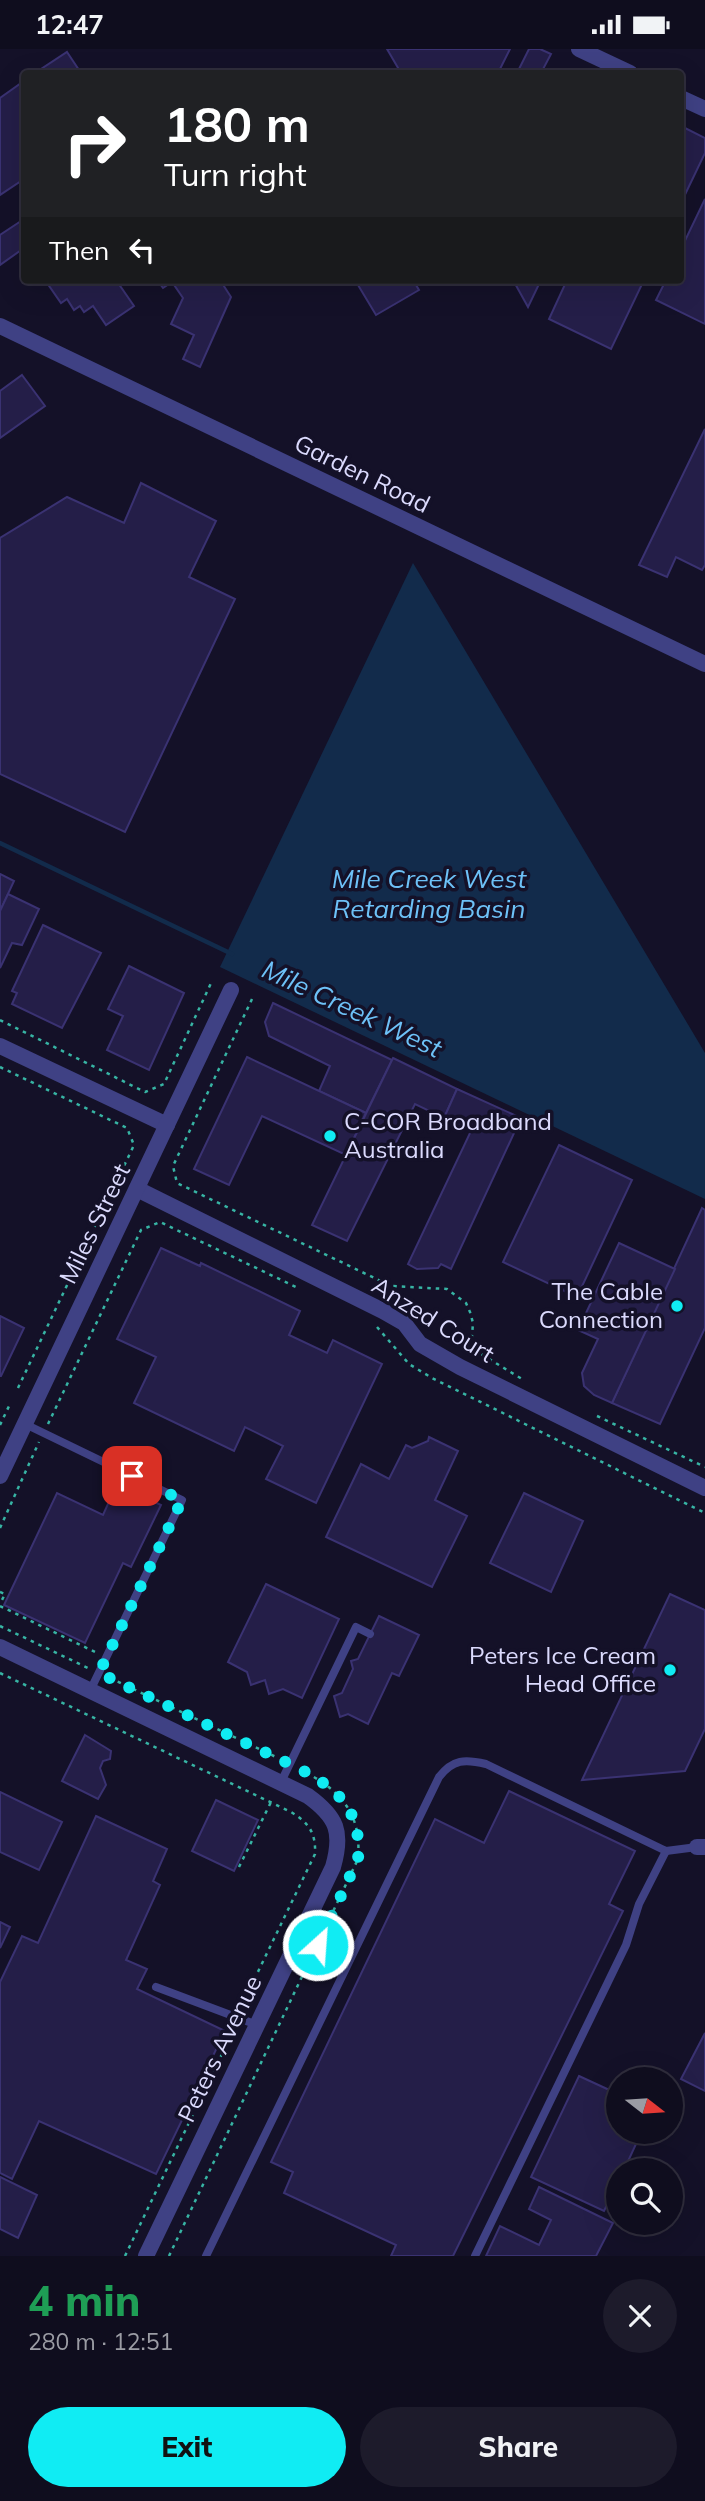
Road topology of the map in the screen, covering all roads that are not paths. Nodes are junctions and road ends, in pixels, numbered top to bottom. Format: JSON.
{"nodes":[{"id":1,"x":579,"y":49,"type":"edge"},
{"id":2,"x":624,"y":70,"type":"edge"},
{"id":3,"x":684,"y":99,"type":"edge"},
{"id":4,"x":705,"y":109,"type":"edge"},
{"id":5,"x":0,"y":325,"type":"edge"},
{"id":6,"x":705,"y":664,"type":"edge"},
{"id":7,"x":231,"y":990,"type":"dead end"},
{"id":8,"x":0,"y":1046,"type":"edge"},
{"id":9,"x":167,"y":1125,"type":"junction"},
{"id":10,"x":137,"y":1189,"type":"junction"},
{"id":11,"x":25,"y":1424,"type":"junction"},
{"id":12,"x":0,"y":1476,"type":"edge"},
{"id":13,"x":705,"y":1488,"type":"edge"},
{"id":14,"x":370,"y":1634,"type":"dead end"},
{"id":15,"x":0,"y":1647,"type":"edge"},
{"id":16,"x":90,"y":1691,"type":"junction"},
{"id":17,"x":281,"y":1782,"type":"junction"},
{"id":18,"x":701,"y":1847,"type":"edge"},
{"id":19,"x":666,"y":1851,"type":"junction"},
{"id":20,"x":156,"y":1987,"type":"dead end"},
{"id":21,"x":257,"y":2025,"type":"junction"},
{"id":22,"x":146,"y":2256,"type":"edge"},
{"id":23,"x":206,"y":2256,"type":"edge"},
{"id":24,"x":475,"y":2256,"type":"edge"}],
"edges":[{"from":1,"to":2,"type":"street"},
{"from":3,"to":4,"type":"street"},
{"from":5,"to":6,"type":"street","name":"Garden Road"},
{"from":7,"to":9,"type":"street","name":"Miles Street"},
{"from":8,"to":9,"type":"street"},
{"from":9,"to":10,"type":"street","name":"Miles Street"},
{"from":10,"to":11,"type":"street","name":"Miles Street"},
{"from":10,"to":13,"type":"street","name":"Anzed Court"},
{"from":11,"to":12,"type":"street","name":"Miles Street"},
{"from":11,"to":16,"type":"lane"},
{"from":14,"to":17,"type":"lane"},
{"from":15,"to":16,"type":"street","name":"Peters Avenue"},
{"from":16,"to":17,"type":"street","name":"Peters Avenue"},
{"from":17,"to":21,"type":"street","name":"Peters Avenue"},
{"from":18,"to":19,"type":"lane"},
{"from":19,"to":23,"type":"lane"},
{"from":19,"to":24,"type":"lane"},
{"from":20,"to":21,"type":"lane"},
{"from":21,"to":22,"type":"street","name":"Peters Avenue"}]}
